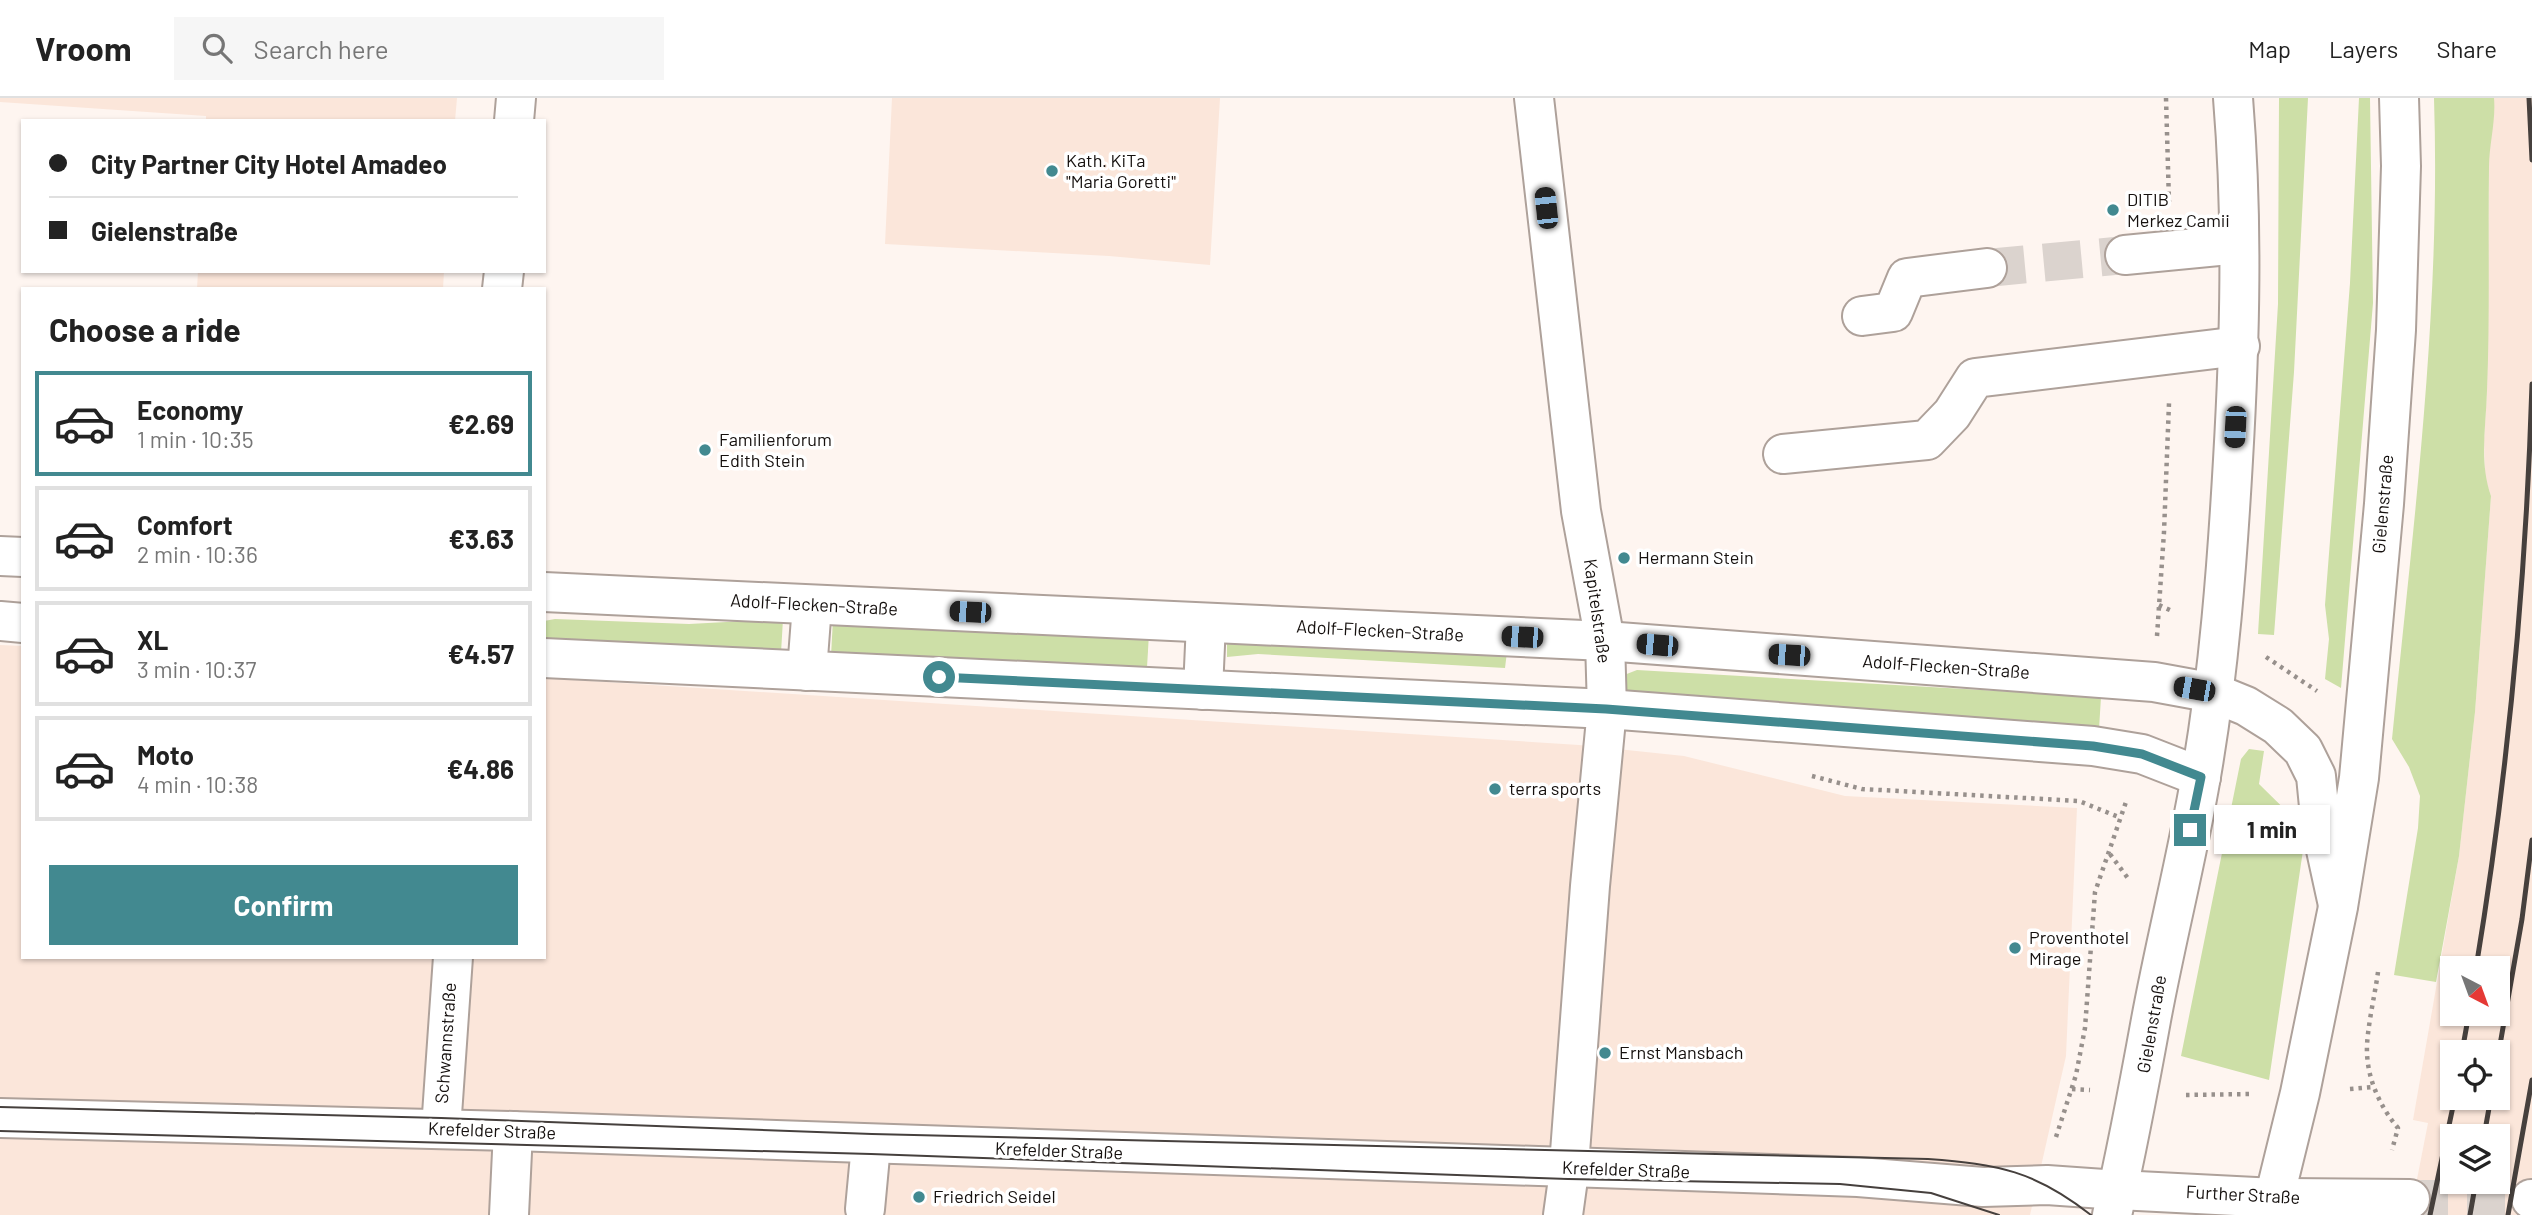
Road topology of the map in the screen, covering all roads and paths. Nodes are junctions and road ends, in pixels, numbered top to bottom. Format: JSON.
{"nodes":[{"id":1,"x":516,"y":98,"type":"edge"},
{"id":2,"x":1534,"y":98,"type":"edge"},
{"id":3,"x":2233,"y":98,"type":"edge"},
{"id":4,"x":2399,"y":98,"type":"edge"},
{"id":5,"x":514,"y":119,"type":"edge"},
{"id":6,"x":2239,"y":244,"type":"junction"},
{"id":7,"x":2124,"y":255,"type":"tunnel mouth"},
{"id":8,"x":1987,"y":268,"type":"tunnel mouth"},
{"id":9,"x":1862,"y":316,"type":"dead end"},
{"id":10,"x":2240,"y":346,"type":"junction"},
{"id":11,"x":1783,"y":454,"type":"dead end"},
{"id":12,"x":0,"y":556,"type":"edge"},
{"id":13,"x":21,"y":557,"type":"edge"},
{"id":14,"x":546,"y":592,"type":"edge"},
{"id":15,"x":812,"y":605,"type":"junction"},
{"id":16,"x":0,"y":621,"type":"edge"},
{"id":17,"x":21,"y":623,"type":"edge"},
{"id":18,"x":1206,"y":623,"type":"junction"},
{"id":19,"x":1605,"y":641,"type":"junction"},
{"id":20,"x":546,"y":658,"type":"edge"},
{"id":21,"x":807,"y":671,"type":"junction"},
{"id":22,"x":1203,"y":690,"type":"junction"},
{"id":23,"x":2214,"y":693,"type":"junction"},
{"id":24,"x":1606,"y":709,"type":"junction"},
{"id":25,"x":2201,"y":777,"type":"junction"},
{"id":26,"x":2121,"y":818,"type":"dead end"},
{"id":27,"x":2338,"y":907,"type":"junction"},
{"id":28,"x":453,"y":959,"type":"edge"},
{"id":29,"x":2139,"y":1092,"type":"junction"},
{"id":30,"x":2300,"y":1093,"type":"junction"},
{"id":31,"x":0,"y":1118,"type":"edge"},
{"id":32,"x":440,"y":1129,"type":"junction"},
{"id":33,"x":513,"y":1131,"type":"junction"},
{"id":34,"x":871,"y":1145,"type":"junction"},
{"id":35,"x":1569,"y":1168,"type":"junction"},
{"id":36,"x":2395,"y":1200,"type":"joint"},
{"id":37,"x":2115,"y":1203,"type":"edge"},
{"id":38,"x":2272,"y":1206,"type":"edge"},
{"id":39,"x":865,"y":1209,"type":"dead end"},
{"id":40,"x":509,"y":1215,"type":"edge"},
{"id":41,"x":1563,"y":1215,"type":"edge"}],
"edges":[{"from":1,"to":5,"type":"street"},
{"from":2,"to":19,"type":"street","name":"Kapitelstraße"},
{"from":3,"to":6,"type":"street","name":"Gielenstraße"},
{"from":4,"to":27,"type":"street","name":"Gielenstraße"},
{"from":6,"to":7,"type":"street"},
{"from":6,"to":10,"type":"street","name":"Gielenstraße"},
{"from":8,"to":9,"type":"street"},
{"from":10,"to":11,"type":"street"},
{"from":10,"to":23,"type":"street","name":"Gielenstraße"},
{"from":12,"to":13,"type":"street"},
{"from":14,"to":15,"type":"street","name":"Adolf-Flecken-Straße"},
{"from":15,"to":18,"type":"street","name":"Adolf-Flecken-Straße"},
{"from":15,"to":21,"type":"street"},
{"from":16,"to":17,"type":"street"},
{"from":18,"to":19,"type":"street","name":"Adolf-Flecken-Straße"},
{"from":18,"to":22,"type":"street"},
{"from":19,"to":23,"type":"street","name":"Adolf-Flecken-Straße"},
{"from":19,"to":24,"type":"street","name":"Kapitelstraße"},
{"from":20,"to":21,"type":"street"},
{"from":21,"to":22,"type":"street"},
{"from":22,"to":24,"type":"street"},
{"from":23,"to":25,"type":"street","name":"Gielenstraße"},
{"from":23,"to":27,"type":"street","name":"Gielenstraße"},
{"from":24,"to":25,"type":"street"},
{"from":24,"to":35,"type":"street","name":"Kapitelstraße"},
{"from":25,"to":29,"type":"street","name":"Gielenstraße"},
{"from":26,"to":29,"type":"path"},
{"from":27,"to":30,"type":"street","name":"Gielenstraße"},
{"from":28,"to":32,"type":"street","name":"Schwannstraße"},
{"from":29,"to":30,"type":"path"},
{"from":29,"to":37,"type":"street","name":"Gielenstraße"},
{"from":30,"to":36,"type":"path"},
{"from":30,"to":38,"type":"street","name":"Gielenstraße"},
{"from":31,"to":32,"type":"street","name":"Krefelder Straße"},
{"from":32,"to":33,"type":"street","name":"Krefelder Straße"},
{"from":33,"to":34,"type":"street","name":"Krefelder Straße"},
{"from":33,"to":40,"type":"street"},
{"from":34,"to":35,"type":"street","name":"Krefelder Straße"},
{"from":34,"to":39,"type":"street"},
{"from":35,"to":37,"type":"street","name":"Krefelder Straße"},
{"from":35,"to":41,"type":"street","name":"Kapitelstraße"},
{"from":36,"to":38,"type":"street","name":"Further Straße"},
{"from":37,"to":38,"type":"street","name":"Further Straße"}]}
